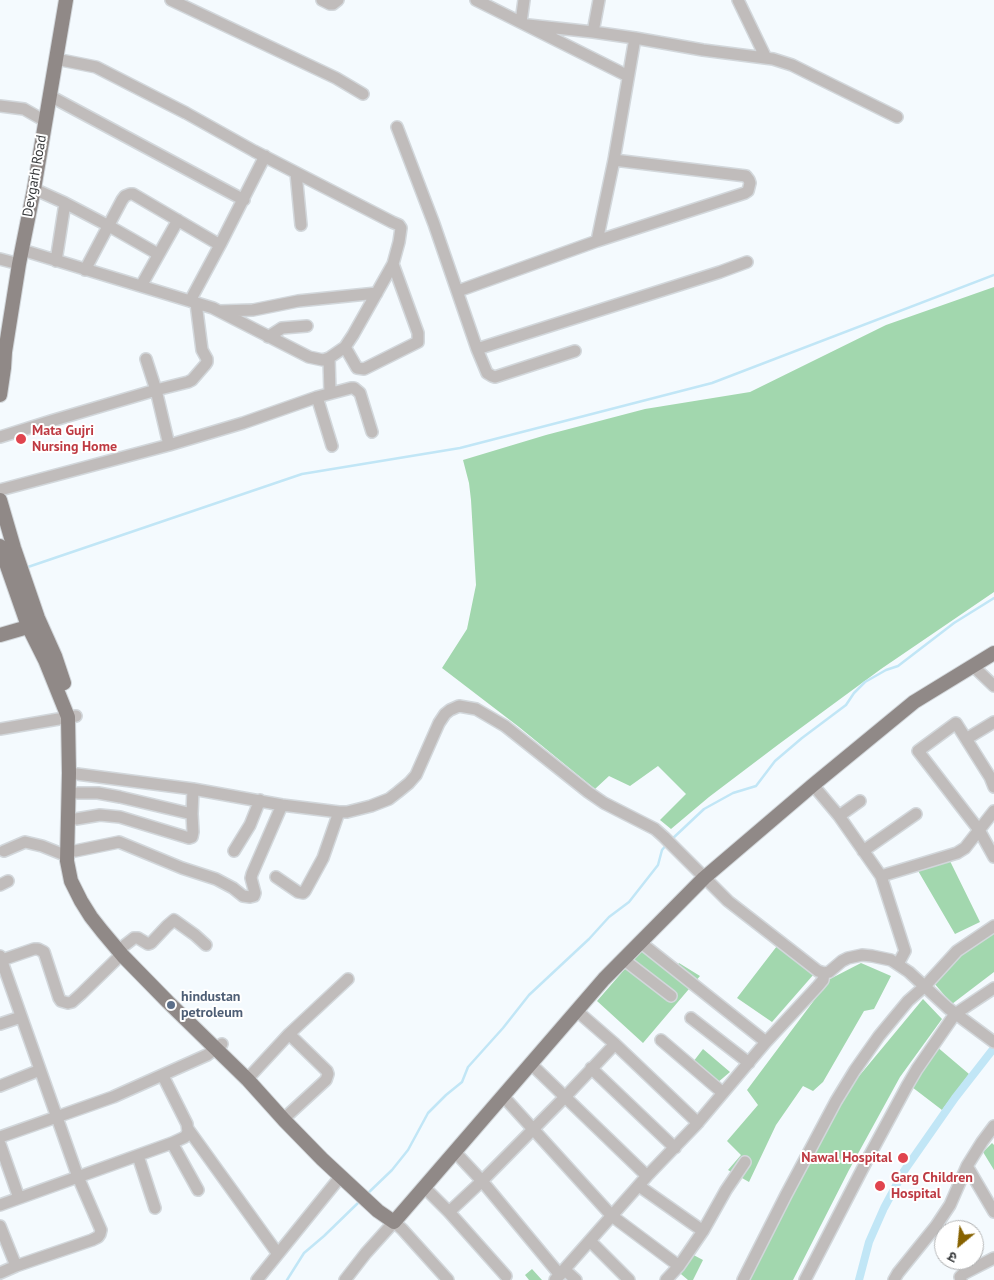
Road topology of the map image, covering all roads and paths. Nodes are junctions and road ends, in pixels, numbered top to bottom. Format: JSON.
{"nodes":[{"id":1,"x":66,"y":0,"type":"edge"},
{"id":2,"x":171,"y":0,"type":"edge"},
{"id":3,"x":322,"y":0,"type":"edge"},
{"id":4,"x":338,"y":0,"type":"edge"},
{"id":5,"x":476,"y":0,"type":"edge"},
{"id":6,"x":524,"y":0,"type":"edge"},
{"id":7,"x":599,"y":0,"type":"edge"},
{"id":8,"x":738,"y":0,"type":"edge"},
{"id":9,"x":524,"y":24,"type":"junction"},
{"id":10,"x":593,"y":32,"type":"junction"},
{"id":11,"x":635,"y":38,"type":"junction"},
{"id":12,"x":766,"y":58,"type":"junction"},
{"id":13,"x":56,"y":59,"type":"junction"},
{"id":14,"x":628,"y":76,"type":"junction"},
{"id":15,"x":362,"y":94,"type":"dead end"},
{"id":16,"x":50,"y":96,"type":"junction"},
{"id":17,"x":0,"y":106,"type":"edge"},
{"id":18,"x":897,"y":117,"type":"dead end"},
{"id":19,"x":45,"y":120,"type":"junction"},
{"id":20,"x":397,"y":127,"type":"dead end"},
{"id":21,"x":265,"y":156,"type":"junction"},
{"id":22,"x":614,"y":160,"type":"junction"},
{"id":23,"x":296,"y":173,"type":"junction"},
{"id":24,"x":34,"y":189,"type":"junction"},
{"id":25,"x":244,"y":200,"type":"junction"},
{"id":26,"x":65,"y":203,"type":"junction"},
{"id":27,"x":178,"y":220,"type":"junction"},
{"id":28,"x":301,"y":225,"type":"dead end"},
{"id":29,"x":108,"y":226,"type":"junction"},
{"id":30,"x":597,"y":241,"type":"junction"},
{"id":31,"x":220,"y":245,"type":"junction"},
{"id":32,"x":158,"y":254,"type":"junction"},
{"id":33,"x":20,"y":257,"type":"junction"},
{"id":34,"x":0,"y":259,"type":"edge"},
{"id":35,"x":56,"y":261,"type":"junction"},
{"id":36,"x":748,"y":262,"type":"dead end"},
{"id":37,"x":393,"y":264,"type":"junction"},
{"id":38,"x":86,"y":270,"type":"junction"},
{"id":39,"x":141,"y":286,"type":"junction"},
{"id":40,"x":458,"y":292,"type":"junction"},
{"id":41,"x":377,"y":293,"type":"junction"},
{"id":42,"x":193,"y":302,"type":"junction"},
{"id":43,"x":219,"y":311,"type":"junction"},
{"id":44,"x":307,"y":326,"type":"dead end"},
{"id":45,"x":4,"y":330,"type":"edge"},
{"id":46,"x":268,"y":337,"type":"junction"},
{"id":47,"x":345,"y":347,"type":"junction"},
{"id":48,"x":477,"y":349,"type":"junction"},
{"id":49,"x":575,"y":351,"type":"dead end"},
{"id":50,"x":3,"y":356,"type":"edge"},
{"id":51,"x":329,"y":358,"type":"junction"},
{"id":52,"x":146,"y":359,"type":"dead end"},
{"id":53,"x":156,"y":390,"type":"junction"},
{"id":54,"x":330,"y":394,"type":"junction"},
{"id":55,"x":0,"y":395,"type":"edge"},
{"id":56,"x":317,"y":397,"type":"junction"},
{"id":57,"x":372,"y":432,"type":"dead end"},
{"id":58,"x":0,"y":437,"type":"edge"},
{"id":59,"x":169,"y":445,"type":"junction"},
{"id":60,"x":332,"y":446,"type":"dead end"},
{"id":61,"x":0,"y":490,"type":"edge"},
{"id":62,"x":0,"y":500,"type":"edge"},
{"id":63,"x":5,"y":549,"type":"edge"},
{"id":64,"x":34,"y":625,"type":"junction"},
{"id":65,"x":0,"y":635,"type":"edge"},
{"id":66,"x":994,"y":653,"type":"edge"},
{"id":67,"x":973,"y":666,"type":"junction"},
{"id":68,"x":994,"y":686,"type":"edge"},
{"id":69,"x":72,"y":717,"type":"junction"},
{"id":70,"x":994,"y":722,"type":"edge"},
{"id":71,"x":0,"y":729,"type":"edge"},
{"id":72,"x":966,"y":740,"type":"junction"},
{"id":73,"x":73,"y":774,"type":"junction"},
{"id":74,"x":993,"y":777,"type":"edge"},
{"id":75,"x":812,"y":785,"type":"junction"},
{"id":76,"x":194,"y":789,"type":"junction"},
{"id":77,"x":77,"y":793,"type":"junction"},
{"id":78,"x":260,"y":800,"type":"junction"},
{"id":79,"x":860,"y":801,"type":"dead end"},
{"id":80,"x":282,"y":805,"type":"junction"},
{"id":81,"x":994,"y":811,"type":"edge"},
{"id":82,"x":339,"y":812,"type":"junction"},
{"id":83,"x":192,"y":814,"type":"junction"},
{"id":84,"x":916,"y":814,"type":"dead end"},
{"id":85,"x":839,"y":816,"type":"junction"},
{"id":86,"x":76,"y":820,"type":"junction"},
{"id":87,"x":979,"y":830,"type":"junction"},
{"id":88,"x":4,"y":851,"type":"dead end"},
{"id":89,"x":234,"y":851,"type":"dead end"},
{"id":90,"x":864,"y":851,"type":"junction"},
{"id":91,"x":71,"y":853,"type":"junction"},
{"id":92,"x":994,"y":857,"type":"edge"},
{"id":93,"x":700,"y":873,"type":"junction"},
{"id":94,"x":881,"y":876,"type":"junction"},
{"id":95,"x":276,"y":877,"type":"dead end"},
{"id":96,"x":994,"y":926,"type":"edge"},
{"id":97,"x":640,"y":942,"type":"junction"},
{"id":98,"x":206,"y":944,"type":"dead end"},
{"id":99,"x":123,"y":950,"type":"junction"},
{"id":100,"x":1,"y":958,"type":"edge"},
{"id":101,"x":623,"y":959,"type":"junction"},
{"id":102,"x":898,"y":964,"type":"junction"},
{"id":103,"x":824,"y":973,"type":"junction"},
{"id":104,"x":348,"y":979,"type":"dead end"},
{"id":105,"x":925,"y":986,"type":"junction"},
{"id":106,"x":994,"y":988,"type":"edge"},
{"id":107,"x":672,"y":996,"type":"dead end"},
{"id":108,"x":577,"y":1010,"type":"junction"},
{"id":109,"x":955,"y":1014,"type":"junction"},
{"id":110,"x":21,"y":1017,"type":"junction"},
{"id":111,"x":691,"y":1018,"type":"dead end"},
{"id":112,"x":0,"y":1024,"type":"edge"},
{"id":113,"x":289,"y":1034,"type":"junction"},
{"id":114,"x":661,"y":1040,"type":"dead end"},
{"id":115,"x":992,"y":1040,"type":"edge"},
{"id":116,"x":766,"y":1042,"type":"junction"},
{"id":117,"x":614,"y":1044,"type":"junction"},
{"id":118,"x":219,"y":1047,"type":"junction"},
{"id":119,"x":748,"y":1063,"type":"junction"},
{"id":120,"x":531,"y":1064,"type":"junction"},
{"id":121,"x":591,"y":1068,"type":"junction"},
{"id":122,"x":40,"y":1070,"type":"junction"},
{"id":123,"x":252,"y":1074,"type":"junction"},
{"id":124,"x":163,"y":1076,"type":"junction"},
{"id":125,"x":0,"y":1086,"type":"edge"},
{"id":126,"x":723,"y":1093,"type":"junction"},
{"id":127,"x":503,"y":1096,"type":"junction"},
{"id":128,"x":565,"y":1097,"type":"junction"},
{"id":129,"x":289,"y":1114,"type":"junction"},
{"id":130,"x":58,"y":1118,"type":"junction"},
{"id":131,"x":698,"y":1123,"type":"junction"},
{"id":132,"x":994,"y":1126,"type":"edge"},
{"id":133,"x":532,"y":1128,"type":"junction"},
{"id":134,"x":188,"y":1129,"type":"junction"},
{"id":135,"x":0,"y":1137,"type":"edge"},
{"id":136,"x":172,"y":1143,"type":"junction"},
{"id":137,"x":0,"y":1144,"type":"edge"},
{"id":138,"x":675,"y":1148,"type":"junction"},
{"id":139,"x":454,"y":1152,"type":"junction"},
{"id":140,"x":138,"y":1156,"type":"junction"},
{"id":141,"x":745,"y":1162,"type":"dead end"},
{"id":142,"x":967,"y":1166,"type":"junction"},
{"id":143,"x":78,"y":1176,"type":"junction"},
{"id":144,"x":341,"y":1176,"type":"junction"},
{"id":145,"x":647,"y":1176,"type":"junction"},
{"id":146,"x":482,"y":1181,"type":"junction"},
{"id":147,"x":639,"y":1186,"type":"junction"},
{"id":148,"x":358,"y":1187,"type":"junction"},
{"id":149,"x":424,"y":1187,"type":"junction"},
{"id":150,"x":198,"y":1190,"type":"dead end"},
{"id":151,"x":19,"y":1198,"type":"junction"},
{"id":152,"x":0,"y":1206,"type":"edge"},
{"id":153,"x":155,"y":1208,"type":"dead end"},
{"id":154,"x":449,"y":1212,"type":"junction"},
{"id":155,"x":994,"y":1212,"type":"edge"},
{"id":156,"x":612,"y":1216,"type":"junction"},
{"id":157,"x":396,"y":1220,"type":"junction"},
{"id":158,"x":0,"y":1226,"type":"edge"},
{"id":159,"x":703,"y":1231,"type":"junction"},
{"id":160,"x":590,"y":1242,"type":"junction"},
{"id":161,"x":278,"y":1254,"type":"junction"},
{"id":162,"x":993,"y":1260,"type":"edge"},
{"id":163,"x":16,"y":1266,"type":"junction"},
{"id":164,"x":679,"y":1266,"type":"junction"},
{"id":165,"x":0,"y":1273,"type":"edge"},
{"id":166,"x":560,"y":1275,"type":"edge"},
{"id":167,"x":506,"y":1276,"type":"dead end"},
{"id":168,"x":257,"y":1280,"type":"edge"},
{"id":169,"x":345,"y":1280,"type":"edge"},
{"id":170,"x":448,"y":1280,"type":"edge"},
{"id":171,"x":457,"y":1280,"type":"edge"},
{"id":172,"x":576,"y":1280,"type":"edge"},
{"id":173,"x":629,"y":1280,"type":"edge"},
{"id":174,"x":666,"y":1280,"type":"edge"},
{"id":175,"x":743,"y":1280,"type":"edge"},
{"id":176,"x":805,"y":1280,"type":"edge"},
{"id":177,"x":894,"y":1280,"type":"edge"},
{"id":178,"x":961,"y":1280,"type":"edge"}],
"edges":[{"from":1,"to":13,"type":"main road","name":"Devgarh Road"},
{"from":2,"to":15,"type":"street"},
{"from":3,"to":4,"type":"street"},
{"from":5,"to":9,"type":"street"},
{"from":6,"to":9,"type":"street"},
{"from":7,"to":10,"type":"street"},
{"from":8,"to":12,"type":"street"},
{"from":9,"to":10,"type":"street"},
{"from":9,"to":14,"type":"street"},
{"from":10,"to":11,"type":"street"},
{"from":11,"to":12,"type":"street"},
{"from":11,"to":14,"type":"street"},
{"from":12,"to":18,"type":"street"},
{"from":13,"to":16,"type":"main road","name":"Devgarh Road"},
{"from":13,"to":21,"type":"street"},
{"from":14,"to":22,"type":"street"},
{"from":16,"to":19,"type":"main road","name":"Devgarh Road"},
{"from":16,"to":25,"type":"street"},
{"from":17,"to":19,"type":"street"},
{"from":19,"to":24,"type":"main road","name":"Devgarh Road"},
{"from":20,"to":40,"type":"street"},
{"from":21,"to":23,"type":"street"},
{"from":21,"to":25,"type":"street"},
{"from":22,"to":30,"type":"street"},
{"from":22,"to":30,"type":"street"},
{"from":23,"to":28,"type":"street"},
{"from":23,"to":37,"type":"street"},
{"from":24,"to":26,"type":"street"},
{"from":24,"to":33,"type":"main road","name":"Devgarh Road"},
{"from":25,"to":31,"type":"street"},
{"from":26,"to":29,"type":"street"},
{"from":26,"to":35,"type":"street"},
{"from":27,"to":29,"type":"street"},
{"from":27,"to":31,"type":"street"},
{"from":27,"to":32,"type":"street"},
{"from":29,"to":32,"type":"street"},
{"from":29,"to":38,"type":"street"},
{"from":30,"to":40,"type":"street"},
{"from":31,"to":42,"type":"street"},
{"from":32,"to":39,"type":"street"},
{"from":33,"to":34,"type":"street"},
{"from":33,"to":35,"type":"street"},
{"from":33,"to":45,"type":"main road","name":"Devgarh Road"},
{"from":35,"to":38,"type":"street"},
{"from":36,"to":48,"type":"street"},
{"from":37,"to":41,"type":"street"},
{"from":37,"to":47,"type":"street"},
{"from":38,"to":39,"type":"street"},
{"from":39,"to":42,"type":"street"},
{"from":40,"to":48,"type":"street"},
{"from":41,"to":43,"type":"street"},
{"from":41,"to":47,"type":"street"},
{"from":42,"to":43,"type":"street"},
{"from":42,"to":53,"type":"street"},
{"from":43,"to":46,"type":"street"},
{"from":44,"to":46,"type":"street"},
{"from":45,"to":50,"type":"main road","name":"Devgarh Road"},
{"from":46,"to":51,"type":"street"},
{"from":47,"to":51,"type":"street"},
{"from":48,"to":49,"type":"street"},
{"from":50,"to":55,"type":"main road","name":"Devgarh Road"},
{"from":51,"to":54,"type":"street"},
{"from":52,"to":53,"type":"street"},
{"from":53,"to":58,"type":"street"},
{"from":53,"to":59,"type":"street"},
{"from":54,"to":56,"type":"street"},
{"from":54,"to":57,"type":"street"},
{"from":56,"to":59,"type":"street"},
{"from":56,"to":60,"type":"street"},
{"from":59,"to":61,"type":"street"},
{"from":62,"to":63,"type":"main road"},
{"from":63,"to":64,"type":"main road"},
{"from":64,"to":65,"type":"main road"},
{"from":64,"to":69,"type":"main road"},
{"from":66,"to":67,"type":"main road"},
{"from":67,"to":68,"type":"street"},
{"from":67,"to":75,"type":"main road"},
{"from":69,"to":71,"type":"street"},
{"from":69,"to":73,"type":"main road"},
{"from":70,"to":72,"type":"street"},
{"from":72,"to":74,"type":"street"},
{"from":72,"to":87,"type":"street"},
{"from":73,"to":76,"type":"street"},
{"from":73,"to":77,"type":"main road"},
{"from":73,"to":91,"type":"main road"},
{"from":75,"to":85,"type":"street"},
{"from":75,"to":93,"type":"main road"},
{"from":76,"to":78,"type":"street"},
{"from":76,"to":83,"type":"street"},
{"from":77,"to":83,"type":"street"},
{"from":77,"to":86,"type":"main road"},
{"from":78,"to":80,"type":"street"},
{"from":78,"to":89,"type":"street"},
{"from":79,"to":85,"type":"street"},
{"from":80,"to":82,"type":"street"},
{"from":80,"to":91,"type":"street"},
{"from":81,"to":87,"type":"street"},
{"from":82,"to":93,"type":"street"},
{"from":82,"to":95,"type":"street"},
{"from":83,"to":86,"type":"street"},
{"from":84,"to":90,"type":"street"},
{"from":85,"to":90,"type":"street"},
{"from":86,"to":91,"type":"main road"},
{"from":87,"to":92,"type":"street"},
{"from":87,"to":94,"type":"street"},
{"from":88,"to":91,"type":"street"},
{"from":90,"to":94,"type":"street"},
{"from":91,"to":99,"type":"main road"},
{"from":93,"to":97,"type":"main road"},
{"from":93,"to":103,"type":"street"},
{"from":94,"to":102,"type":"street"},
{"from":96,"to":105,"type":"street"},
{"from":97,"to":101,"type":"main road"},
{"from":97,"to":116,"type":"street"},
{"from":98,"to":99,"type":"street"},
{"from":99,"to":100,"type":"street"},
{"from":99,"to":118,"type":"main road"},
{"from":100,"to":110,"type":"street"},
{"from":101,"to":107,"type":"street"},
{"from":101,"to":108,"type":"main road"},
{"from":102,"to":103,"type":"street"},
{"from":102,"to":105,"type":"street"},
{"from":103,"to":116,"type":"street"},
{"from":104,"to":113,"type":"street"},
{"from":105,"to":109,"type":"street"},
{"from":105,"to":175,"type":"street"},
{"from":106,"to":109,"type":"street"},
{"from":108,"to":117,"type":"street"},
{"from":108,"to":120,"type":"main road"},
{"from":109,"to":115,"type":"street"},
{"from":109,"to":176,"type":"street"},
{"from":110,"to":112,"type":"street"},
{"from":110,"to":122,"type":"street"},
{"from":111,"to":119,"type":"street"},
{"from":113,"to":123,"type":"street"},
{"from":113,"to":129,"type":"street"},
{"from":114,"to":126,"type":"street"},
{"from":116,"to":119,"type":"street"},
{"from":117,"to":121,"type":"street"},
{"from":117,"to":131,"type":"street"},
{"from":118,"to":123,"type":"main road"},
{"from":118,"to":124,"type":"street"},
{"from":118,"to":144,"type":"main road"},
{"from":119,"to":126,"type":"street"},
{"from":120,"to":127,"type":"main road"},
{"from":120,"to":128,"type":"street"},
{"from":121,"to":128,"type":"street"},
{"from":121,"to":138,"type":"street"},
{"from":122,"to":125,"type":"street"},
{"from":122,"to":130,"type":"street"},
{"from":123,"to":129,"type":"main road"},
{"from":124,"to":130,"type":"street"},
{"from":124,"to":134,"type":"street"},
{"from":126,"to":131,"type":"street"},
{"from":127,"to":133,"type":"street"},
{"from":127,"to":139,"type":"main road"},
{"from":128,"to":133,"type":"street"},
{"from":128,"to":145,"type":"street"},
{"from":129,"to":148,"type":"main road"},
{"from":130,"to":135,"type":"street"},
{"from":130,"to":143,"type":"street"},
{"from":131,"to":138,"type":"street"},
{"from":132,"to":142,"type":"street"},
{"from":133,"to":146,"type":"street"},
{"from":133,"to":156,"type":"street"},
{"from":134,"to":136,"type":"street"},
{"from":134,"to":161,"type":"street"},
{"from":136,"to":140,"type":"street"},
{"from":136,"to":150,"type":"street"},
{"from":137,"to":151,"type":"street"},
{"from":138,"to":145,"type":"street"},
{"from":139,"to":146,"type":"street"},
{"from":139,"to":149,"type":"main road"},
{"from":140,"to":143,"type":"street"},
{"from":140,"to":153,"type":"street"},
{"from":141,"to":159,"type":"street"},
{"from":142,"to":155,"type":"street"},
{"from":142,"to":177,"type":"street"},
{"from":143,"to":151,"type":"street"},
{"from":143,"to":163,"type":"street"},
{"from":144,"to":148,"type":"main road"},
{"from":144,"to":161,"type":"street"},
{"from":145,"to":147,"type":"street"},
{"from":146,"to":154,"type":"street"},
{"from":146,"to":166,"type":"street"},
{"from":147,"to":156,"type":"street"},
{"from":147,"to":159,"type":"street"},
{"from":148,"to":157,"type":"main road"},
{"from":149,"to":154,"type":"street"},
{"from":149,"to":157,"type":"main road"},
{"from":151,"to":152,"type":"street"},
{"from":154,"to":167,"type":"street"},
{"from":156,"to":160,"type":"street"},
{"from":156,"to":164,"type":"street"},
{"from":157,"to":169,"type":"street"},
{"from":157,"to":170,"type":"street"},
{"from":157,"to":171,"type":"street"},
{"from":158,"to":163,"type":"street"},
{"from":159,"to":164,"type":"street"},
{"from":160,"to":166,"type":"street"},
{"from":160,"to":173,"type":"street"},
{"from":161,"to":168,"type":"street"},
{"from":162,"to":178,"type":"street"},
{"from":163,"to":165,"type":"street"},
{"from":164,"to":174,"type":"street"},
{"from":166,"to":172,"type":"street"}]}
